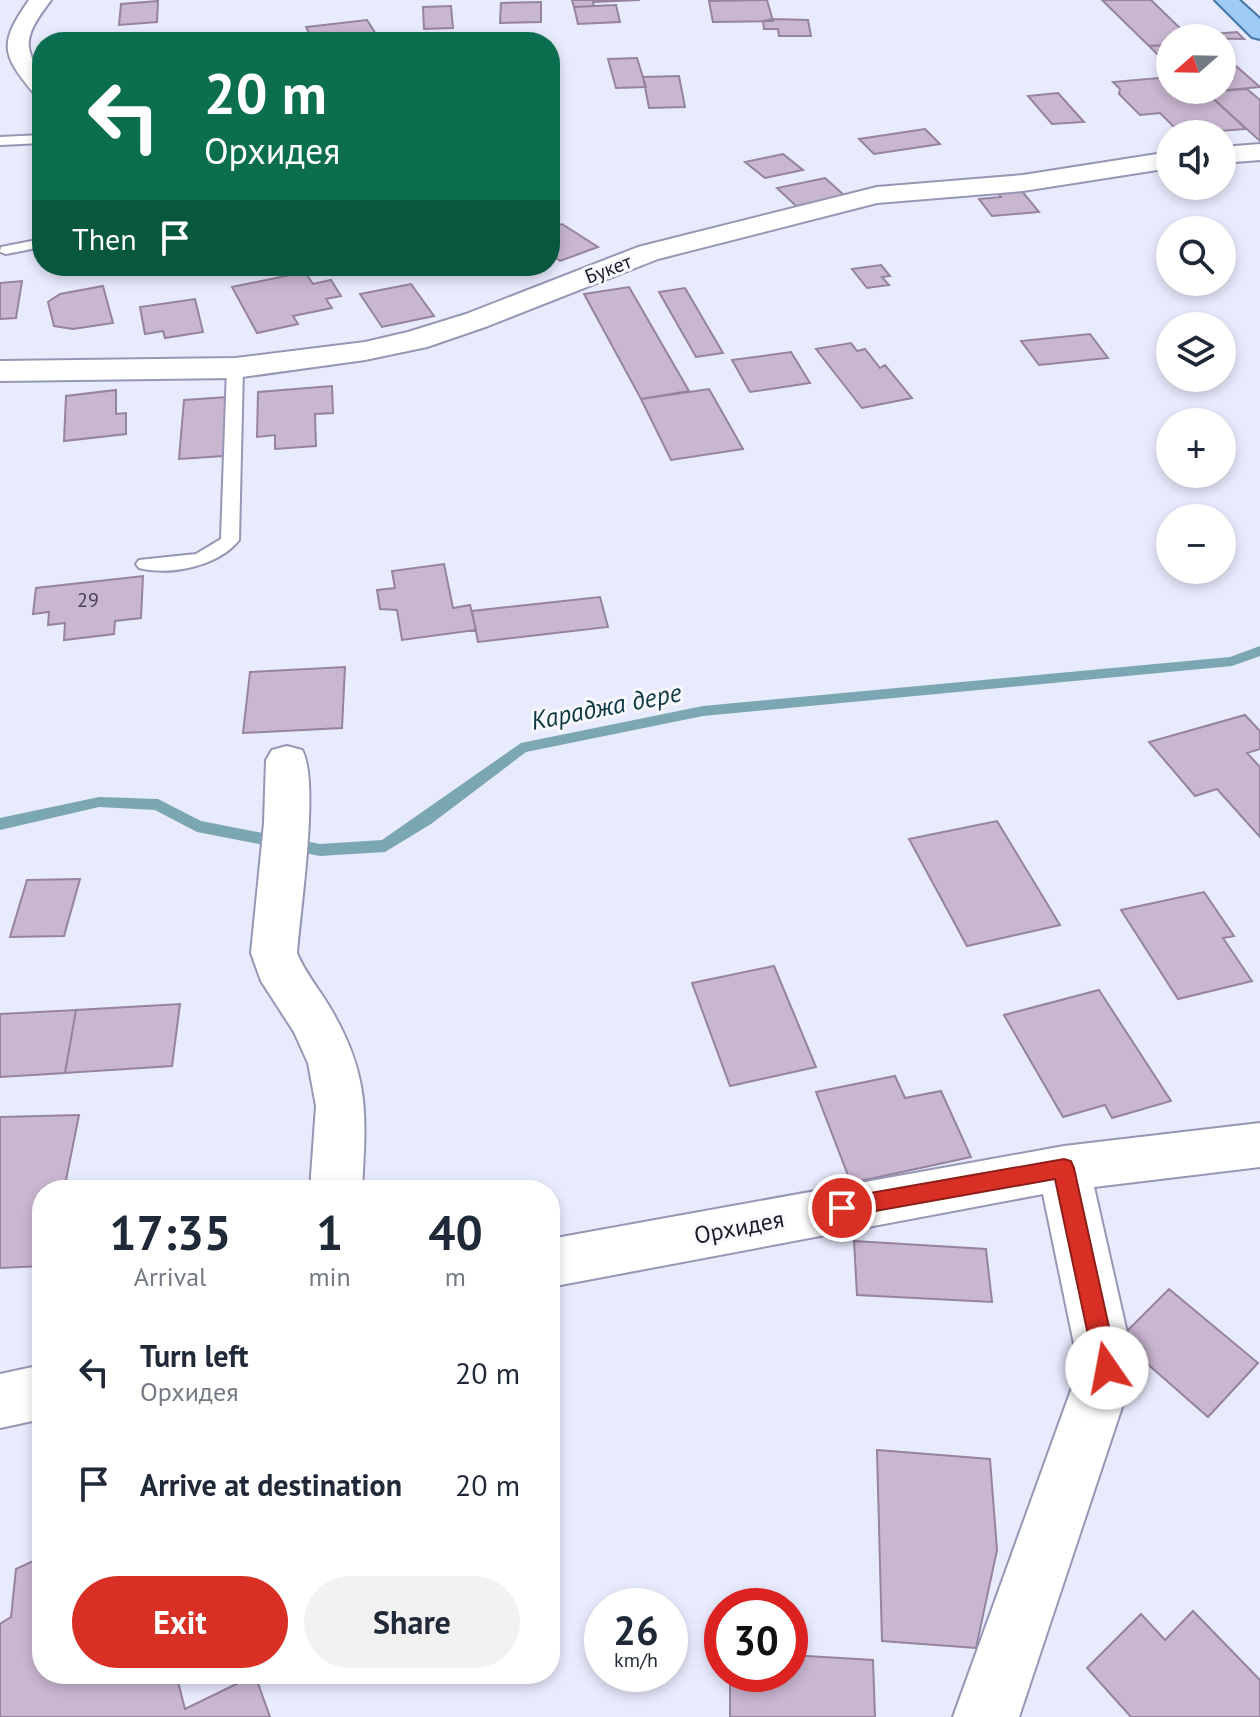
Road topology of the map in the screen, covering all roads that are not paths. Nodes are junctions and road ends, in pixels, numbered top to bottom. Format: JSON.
{"nodes":[{"id":1,"x":40,"y":0,"type":"edge"},
{"id":2,"x":1226,"y":0,"type":"edge"},
{"id":3,"x":1256,"y":24,"type":"edge"},
{"id":4,"x":32,"y":76,"type":"edge"},
{"id":5,"x":32,"y":139,"type":"edge"},
{"id":6,"x":0,"y":141,"type":"edge"},
{"id":7,"x":1260,"y":152,"type":"edge"},
{"id":8,"x":1236,"y":154,"type":"edge"},
{"id":9,"x":1156,"y":162,"type":"edge"},
{"id":10,"x":32,"y":245,"type":"edge"},
{"id":11,"x":6,"y":250,"type":"dead end"},
{"id":12,"x":235,"y":368,"type":"junction"},
{"id":13,"x":0,"y":371,"type":"edge"},
{"id":14,"x":145,"y":564,"type":"dead end"},
{"id":15,"x":287,"y":760,"type":"dead end"},
{"id":16,"x":1260,"y":1145,"type":"edge"},
{"id":17,"x":1064,"y":1168,"type":"junction"},
{"id":18,"x":337,"y":1180,"type":"edge"},
{"id":19,"x":560,"y":1261,"type":"edge"},
{"id":20,"x":32,"y":1394,"type":"edge"},
{"id":21,"x":0,"y":1401,"type":"edge"},
{"id":22,"x":986,"y":1717,"type":"edge"}],
"edges":[{"from":1,"to":4,"type":"street"},
{"from":2,"to":3,"type":"main road"},
{"from":5,"to":6,"type":"lane"},
{"from":7,"to":8,"type":"street"},
{"from":9,"to":12,"type":"street","name":"Букет"},
{"from":10,"to":11,"type":"lane"},
{"from":12,"to":13,"type":"street","name":"Букет"},
{"from":12,"to":14,"type":"lane"},
{"from":15,"to":18,"type":"street"},
{"from":16,"to":17,"type":"street","name":"Орхидея"},
{"from":17,"to":19,"type":"street","name":"Орхидея"},
{"from":17,"to":22,"type":"street"},
{"from":20,"to":21,"type":"street"}]}
